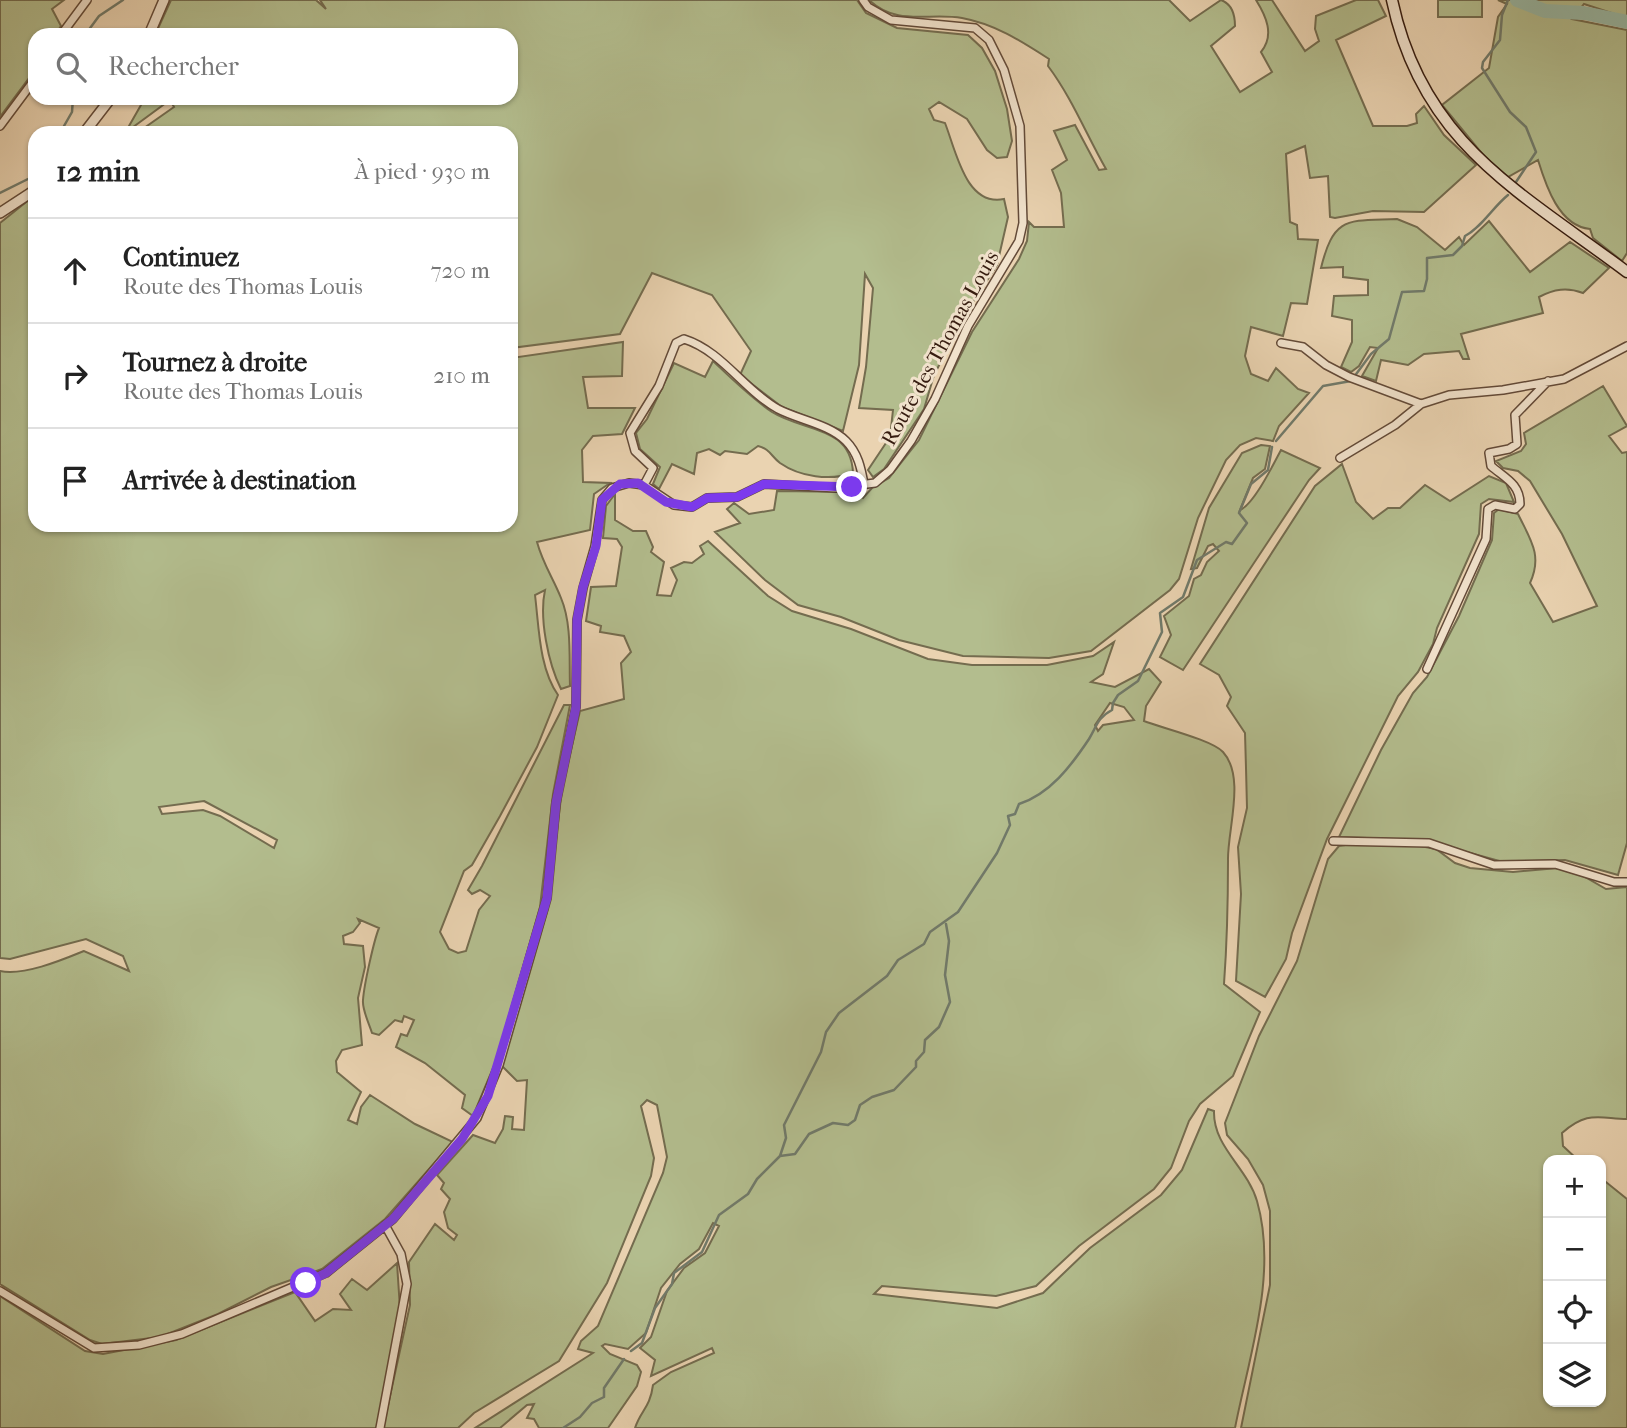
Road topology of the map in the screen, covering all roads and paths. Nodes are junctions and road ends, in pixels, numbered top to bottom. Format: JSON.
{"nodes":[{"id":1,"x":87,"y":0,"type":"edge"},
{"id":2,"x":164,"y":0,"type":"edge"},
{"id":3,"x":863,"y":0,"type":"edge"},
{"id":4,"x":1392,"y":0,"type":"edge"},
{"id":5,"x":66,"y":28,"type":"edge"},
{"id":6,"x":152,"y":28,"type":"edge"},
{"id":7,"x":28,"y":88,"type":"edge"},
{"id":8,"x":106,"y":105,"type":"edge"},
{"id":9,"x":0,"y":125,"type":"edge"},
{"id":10,"x":89,"y":126,"type":"edge"},
{"id":11,"x":28,"y":195,"type":"edge"},
{"id":12,"x":0,"y":213,"type":"edge"},
{"id":13,"x":1627,"y":272,"type":"edge"},
{"id":14,"x":1281,"y":342,"type":"dead end"},
{"id":15,"x":1627,"y":346,"type":"edge"},
{"id":16,"x":1548,"y":382,"type":"junction"},
{"id":17,"x":1421,"y":404,"type":"junction"},
{"id":18,"x":1340,"y":458,"type":"dead end"},
{"id":19,"x":864,"y":484,"type":"junction"},
{"id":20,"x":644,"y":485,"type":"junction"},
{"id":21,"x":1427,"y":669,"type":"dead end"},
{"id":22,"x":1334,"y":841,"type":"dead end"},
{"id":23,"x":1627,"y":882,"type":"edge"},
{"id":24,"x":385,"y":1225,"type":"junction"},
{"id":25,"x":0,"y":1291,"type":"edge"},
{"id":26,"x":380,"y":1428,"type":"edge"}],
"edges":[{"from":1,"to":5,"type":"street"},
{"from":2,"to":6,"type":"street"},
{"from":3,"to":19,"type":"street","name":"Route des Thomas Louis"},
{"from":4,"to":13,"type":"main road"},
{"from":7,"to":9,"type":"street"},
{"from":8,"to":10,"type":"street"},
{"from":11,"to":12,"type":"street"},
{"from":14,"to":17,"type":"street"},
{"from":15,"to":16,"type":"street"},
{"from":16,"to":17,"type":"street"},
{"from":16,"to":21,"type":"street"},
{"from":17,"to":18,"type":"street"},
{"from":19,"to":20,"type":"street","name":"Route des Thomas Louis"},
{"from":19,"to":20,"type":"street"},
{"from":20,"to":24,"type":"street"},
{"from":22,"to":23,"type":"street"},
{"from":24,"to":25,"type":"street"},
{"from":24,"to":26,"type":"street"}]}
